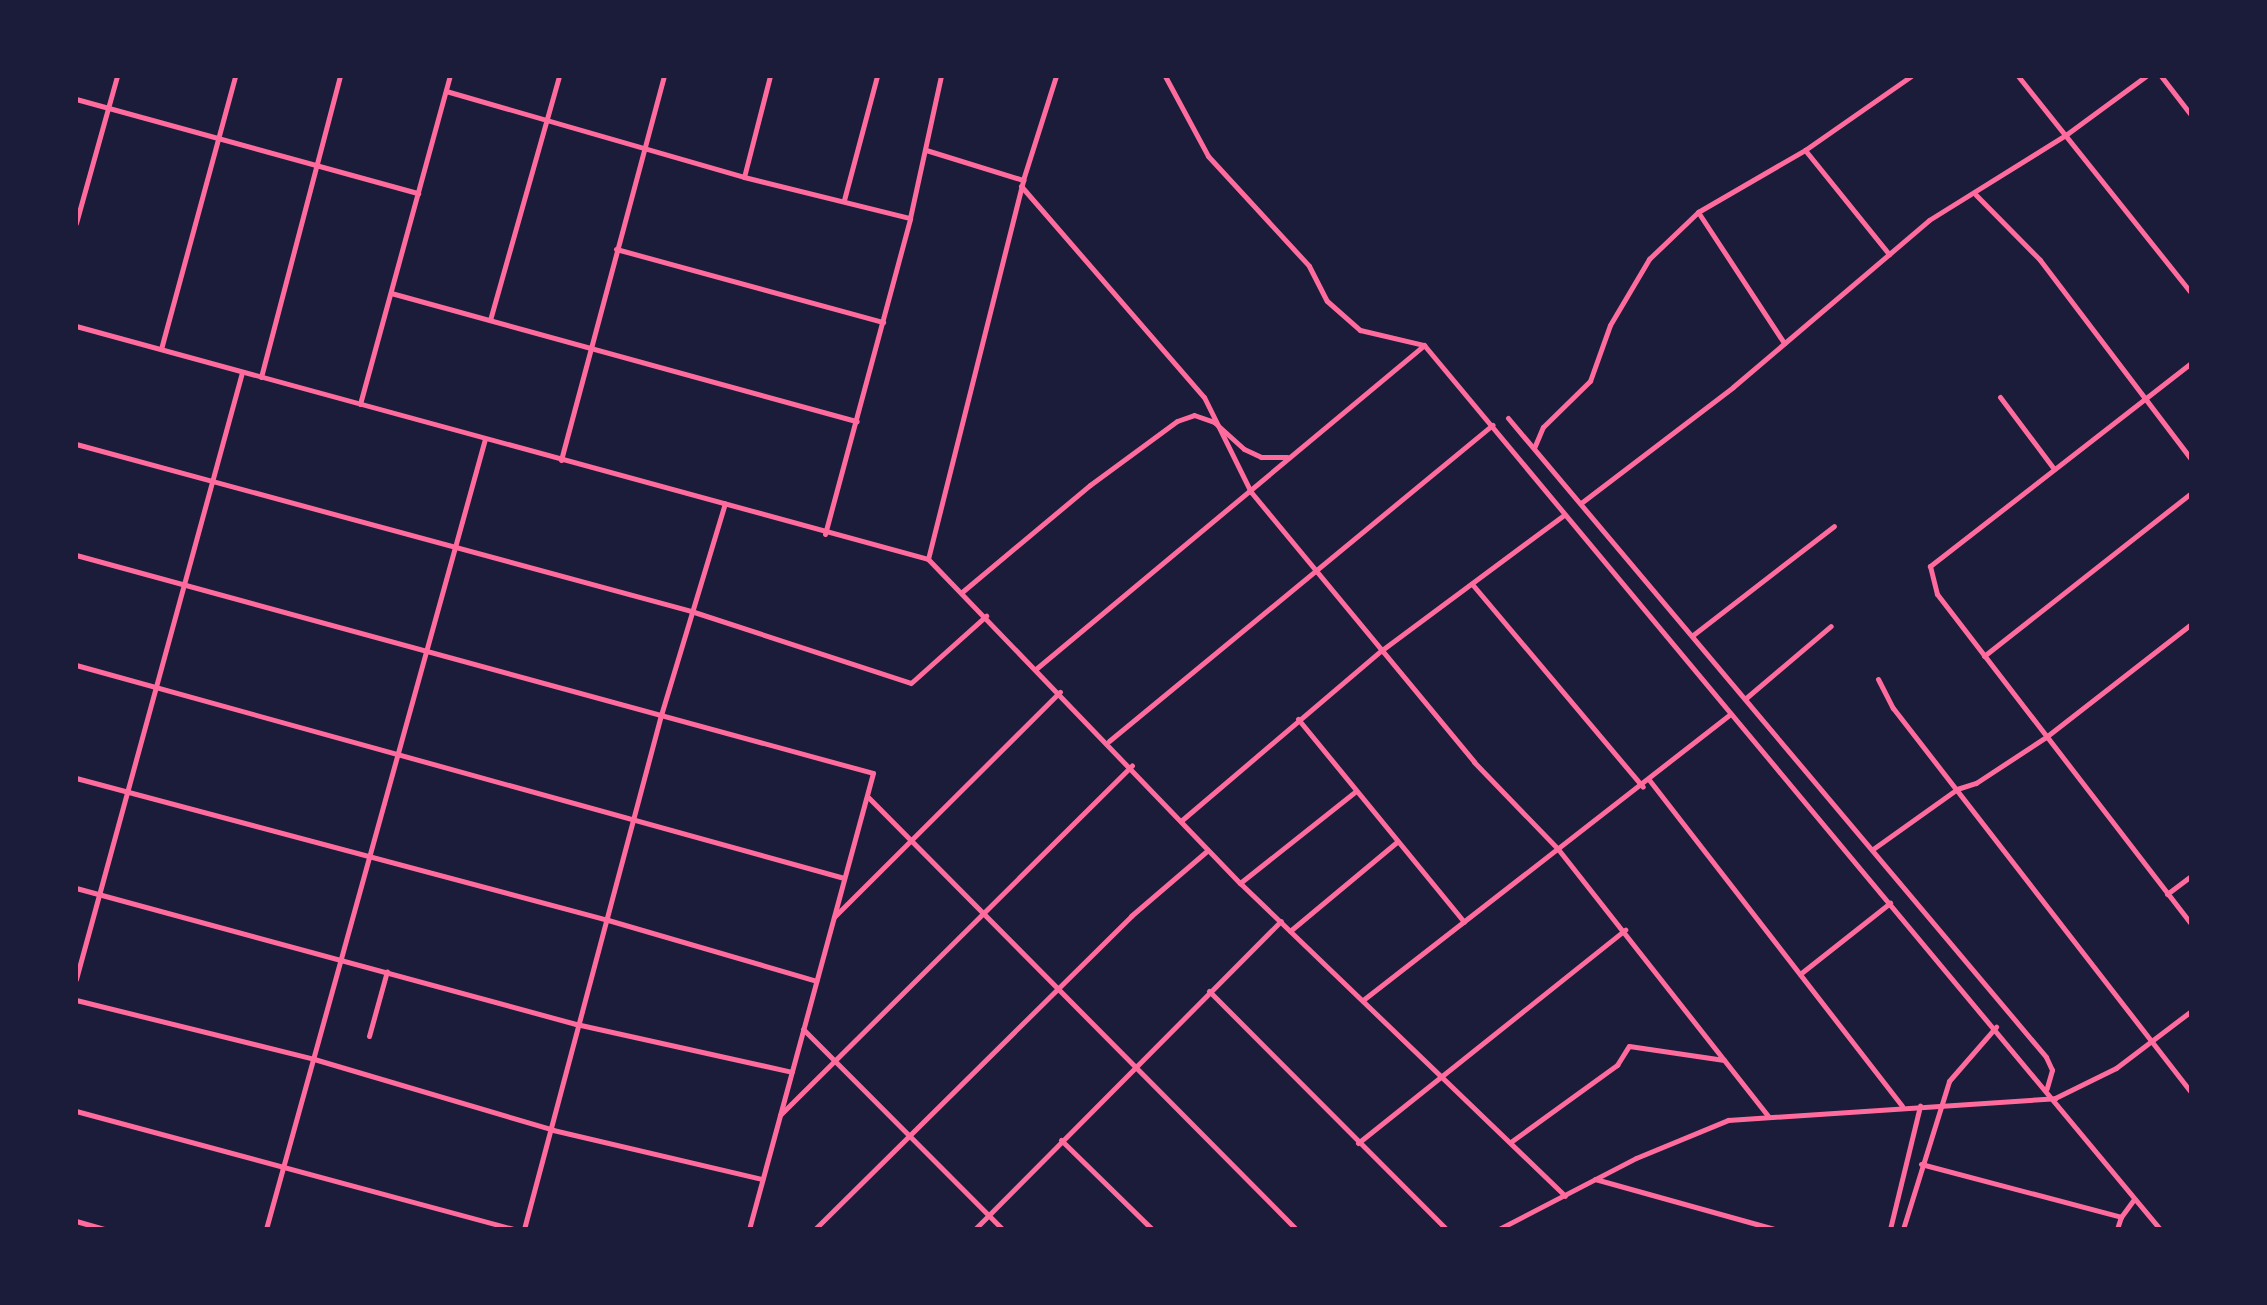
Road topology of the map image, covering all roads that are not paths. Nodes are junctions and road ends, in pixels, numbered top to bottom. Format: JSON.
{"nodes":[{"id":1,"x":117,"y":76,"type":"edge"},
{"id":2,"x":235,"y":76,"type":"edge"},
{"id":3,"x":340,"y":76,"type":"edge"},
{"id":4,"x":450,"y":76,"type":"edge"},
{"id":5,"x":559,"y":76,"type":"edge"},
{"id":6,"x":664,"y":76,"type":"edge"},
{"id":7,"x":770,"y":76,"type":"edge"},
{"id":8,"x":877,"y":76,"type":"edge"},
{"id":9,"x":941,"y":76,"type":"edge"},
{"id":10,"x":1056,"y":76,"type":"edge"},
{"id":11,"x":1165,"y":76,"type":"edge"},
{"id":12,"x":1911,"y":76,"type":"edge"},
{"id":13,"x":2018,"y":76,"type":"edge"},
{"id":14,"x":2146,"y":76,"type":"edge"},
{"id":15,"x":2161,"y":76,"type":"edge"},
{"id":16,"x":446,"y":91,"type":"junction"},
{"id":17,"x":76,"y":99,"type":"edge"},
{"id":18,"x":108,"y":108,"type":"junction"},
{"id":19,"x":2191,"y":115,"type":"edge"},
{"id":20,"x":547,"y":121,"type":"junction"},
{"id":21,"x":2067,"y":134,"type":"junction"},
{"id":22,"x":218,"y":136,"type":"junction"},
{"id":23,"x":643,"y":148,"type":"junction"},
{"id":24,"x":926,"y":150,"type":"junction"},
{"id":25,"x":1805,"y":150,"type":"junction"},
{"id":26,"x":316,"y":162,"type":"junction"},
{"id":27,"x":744,"y":177,"type":"junction"},
{"id":28,"x":1022,"y":183,"type":"junction"},
{"id":29,"x":418,"y":193,"type":"junction"},
{"id":30,"x":1976,"y":195,"type":"junction"},
{"id":31,"x":844,"y":200,"type":"junction"},
{"id":32,"x":77,"y":212,"type":"edge"},
{"id":33,"x":1698,"y":212,"type":"junction"},
{"id":34,"x":910,"y":218,"type":"junction"},
{"id":35,"x":76,"y":223,"type":"edge"},
{"id":36,"x":616,"y":249,"type":"junction"},
{"id":37,"x":1889,"y":254,"type":"junction"},
{"id":38,"x":391,"y":293,"type":"junction"},
{"id":39,"x":2191,"y":293,"type":"edge"},
{"id":40,"x":490,"y":320,"type":"junction"},
{"id":41,"x":883,"y":322,"type":"junction"},
{"id":42,"x":76,"y":326,"type":"edge"},
{"id":43,"x":1784,"y":343,"type":"junction"},
{"id":44,"x":1424,"y":345,"type":"junction"},
{"id":45,"x":590,"y":348,"type":"junction"},
{"id":46,"x":161,"y":349,"type":"junction"},
{"id":47,"x":2191,"y":363,"type":"edge"},
{"id":48,"x":242,"y":372,"type":"junction"},
{"id":49,"x":261,"y":377,"type":"junction"},
{"id":50,"x":2000,"y":397,"type":"dead end"},
{"id":51,"x":2145,"y":400,"type":"junction"},
{"id":52,"x":360,"y":404,"type":"junction"},
{"id":53,"x":1508,"y":418,"type":"dead end"},
{"id":54,"x":857,"y":421,"type":"junction"},
{"id":55,"x":1214,"y":422,"type":"junction"},
{"id":56,"x":1492,"y":425,"type":"junction"},
{"id":57,"x":485,"y":439,"type":"junction"},
{"id":58,"x":76,"y":444,"type":"edge"},
{"id":59,"x":1534,"y":449,"type":"junction"},
{"id":60,"x":1287,"y":457,"type":"junction"},
{"id":61,"x":2191,"y":459,"type":"edge"},
{"id":62,"x":561,"y":460,"type":"junction"},
{"id":63,"x":2054,"y":469,"type":"junction"},
{"id":64,"x":214,"y":482,"type":"junction"},
{"id":65,"x":1251,"y":492,"type":"junction"},
{"id":66,"x":2191,"y":493,"type":"edge"},
{"id":67,"x":725,"y":503,"type":"junction"},
{"id":68,"x":1581,"y":503,"type":"junction"},
{"id":69,"x":1564,"y":515,"type":"junction"},
{"id":70,"x":1834,"y":526,"type":"dead end"},
{"id":71,"x":825,"y":534,"type":"junction"},
{"id":72,"x":454,"y":548,"type":"junction"},
{"id":73,"x":76,"y":555,"type":"edge"},
{"id":74,"x":928,"y":559,"type":"junction"},
{"id":75,"x":1315,"y":571,"type":"junction"},
{"id":76,"x":188,"y":584,"type":"junction"},
{"id":77,"x":1472,"y":584,"type":"junction"},
{"id":78,"x":962,"y":592,"type":"junction"},
{"id":79,"x":691,"y":611,"type":"junction"},
{"id":80,"x":986,"y":616,"type":"junction"},
{"id":81,"x":1831,"y":626,"type":"dead end"},
{"id":82,"x":2188,"y":626,"type":"edge"},
{"id":83,"x":1693,"y":635,"type":"junction"},
{"id":84,"x":2191,"y":635,"type":"edge"},
{"id":85,"x":428,"y":650,"type":"junction"},
{"id":86,"x":1382,"y":650,"type":"junction"},
{"id":87,"x":1984,"y":656,"type":"junction"},
{"id":88,"x":76,"y":665,"type":"edge"},
{"id":89,"x":1037,"y":668,"type":"junction"},
{"id":90,"x":1878,"y":679,"type":"dead end"},
{"id":91,"x":159,"y":687,"type":"junction"},
{"id":92,"x":1060,"y":692,"type":"junction"},
{"id":93,"x":1745,"y":698,"type":"junction"},
{"id":94,"x":1731,"y":714,"type":"junction"},
{"id":95,"x":661,"y":715,"type":"junction"},
{"id":96,"x":1298,"y":719,"type":"junction"},
{"id":97,"x":2046,"y":737,"type":"junction"},
{"id":98,"x":1109,"y":741,"type":"junction"},
{"id":99,"x":398,"y":755,"type":"junction"},
{"id":100,"x":1132,"y":765,"type":"junction"},
{"id":101,"x":76,"y":778,"type":"edge"},
{"id":102,"x":1650,"y":781,"type":"junction"},
{"id":103,"x":1643,"y":787,"type":"junction"},
{"id":104,"x":1957,"y":789,"type":"junction"},
{"id":105,"x":1356,"y":791,"type":"junction"},
{"id":106,"x":129,"y":793,"type":"junction"},
{"id":107,"x":867,"y":796,"type":"junction"},
{"id":108,"x":1182,"y":820,"type":"junction"},
{"id":109,"x":634,"y":821,"type":"junction"},
{"id":110,"x":910,"y":838,"type":"junction"},
{"id":111,"x":1397,"y":842,"type":"junction"},
{"id":112,"x":1558,"y":849,"type":"junction"},
{"id":113,"x":1873,"y":849,"type":"junction"},
{"id":114,"x":1208,"y":850,"type":"junction"},
{"id":115,"x":370,"y":855,"type":"junction"},
{"id":116,"x":2191,"y":876,"type":"edge"},
{"id":117,"x":844,"y":878,"type":"junction"},
{"id":118,"x":1240,"y":883,"type":"junction"},
{"id":119,"x":76,"y":888,"type":"edge"},
{"id":120,"x":102,"y":894,"type":"junction"},
{"id":121,"x":2167,"y":894,"type":"junction"},
{"id":122,"x":1890,"y":903,"type":"junction"},
{"id":123,"x":985,"y":915,"type":"junction"},
{"id":124,"x":834,"y":918,"type":"junction"},
{"id":125,"x":608,"y":920,"type":"junction"},
{"id":126,"x":1281,"y":921,"type":"junction"},
{"id":127,"x":1464,"y":922,"type":"junction"},
{"id":128,"x":2191,"y":924,"type":"edge"},
{"id":129,"x":1625,"y":930,"type":"junction"},
{"id":130,"x":1290,"y":931,"type":"junction"},
{"id":131,"x":339,"y":958,"type":"junction"},
{"id":132,"x":387,"y":971,"type":"junction"},
{"id":133,"x":1800,"y":974,"type":"junction"},
{"id":134,"x":76,"y":979,"type":"edge"},
{"id":135,"x":816,"y":981,"type":"junction"},
{"id":136,"x":1059,"y":990,"type":"junction"},
{"id":137,"x":1209,"y":991,"type":"junction"},
{"id":138,"x":76,"y":1000,"type":"edge"},
{"id":139,"x":1363,"y":1000,"type":"junction"},
{"id":140,"x":2191,"y":1011,"type":"edge"},
{"id":141,"x":576,"y":1024,"type":"junction"},
{"id":142,"x":1996,"y":1027,"type":"junction"},
{"id":143,"x":803,"y":1029,"type":"junction"},
{"id":144,"x":369,"y":1036,"type":"dead end"},
{"id":145,"x":2151,"y":1043,"type":"junction"},
{"id":146,"x":314,"y":1059,"type":"junction"},
{"id":147,"x":1726,"y":1060,"type":"junction"},
{"id":148,"x":838,"y":1063,"type":"junction"},
{"id":149,"x":1135,"y":1066,"type":"junction"},
{"id":150,"x":792,"y":1072,"type":"junction"},
{"id":151,"x":1442,"y":1077,"type":"junction"},
{"id":152,"x":2047,"y":1089,"type":"junction"},
{"id":153,"x":2191,"y":1092,"type":"edge"},
{"id":154,"x":2055,"y":1098,"type":"junction"},
{"id":155,"x":1940,"y":1105,"type":"junction"},
{"id":156,"x":1920,"y":1106,"type":"junction"},
{"id":157,"x":1902,"y":1107,"type":"junction"},
{"id":158,"x":76,"y":1111,"type":"edge"},
{"id":159,"x":779,"y":1116,"type":"junction"},
{"id":160,"x":1769,"y":1117,"type":"junction"},
{"id":161,"x":553,"y":1130,"type":"junction"},
{"id":162,"x":909,"y":1136,"type":"junction"},
{"id":163,"x":1061,"y":1140,"type":"junction"},
{"id":164,"x":1512,"y":1141,"type":"junction"},
{"id":165,"x":1358,"y":1143,"type":"junction"},
{"id":166,"x":1921,"y":1164,"type":"junction"},
{"id":167,"x":281,"y":1168,"type":"junction"},
{"id":168,"x":762,"y":1179,"type":"junction"},
{"id":169,"x":1595,"y":1179,"type":"junction"},
{"id":170,"x":1565,"y":1196,"type":"junction"},
{"id":171,"x":2134,"y":1199,"type":"junction"},
{"id":172,"x":989,"y":1215,"type":"junction"},
{"id":173,"x":2121,"y":1217,"type":"junction"},
{"id":174,"x":76,"y":1221,"type":"edge"},
{"id":175,"x":104,"y":1229,"type":"edge"},
{"id":176,"x":266,"y":1229,"type":"edge"},
{"id":177,"x":512,"y":1229,"type":"edge"},
{"id":178,"x":524,"y":1229,"type":"edge"},
{"id":179,"x":749,"y":1229,"type":"edge"},
{"id":180,"x":815,"y":1229,"type":"edge"},
{"id":181,"x":975,"y":1229,"type":"edge"},
{"id":182,"x":1002,"y":1229,"type":"edge"},
{"id":183,"x":1152,"y":1229,"type":"edge"},
{"id":184,"x":1296,"y":1229,"type":"edge"},
{"id":185,"x":1446,"y":1229,"type":"edge"},
{"id":186,"x":1499,"y":1229,"type":"edge"},
{"id":187,"x":1774,"y":1229,"type":"edge"},
{"id":188,"x":1890,"y":1229,"type":"edge"},
{"id":189,"x":1903,"y":1229,"type":"edge"},
{"id":190,"x":2117,"y":1229,"type":"edge"},
{"id":191,"x":2160,"y":1229,"type":"edge"}],
"edges":[{"from":1,"to":18,"type":"street"},
{"from":2,"to":22,"type":"street"},
{"from":3,"to":26,"type":"street"},
{"from":4,"to":16,"type":"street"},
{"from":5,"to":20,"type":"street"},
{"from":6,"to":23,"type":"street"},
{"from":7,"to":27,"type":"street"},
{"from":8,"to":31,"type":"street"},
{"from":9,"to":24,"type":"street"},
{"from":10,"to":28,"type":"street"},
{"from":11,"to":44,"type":"street"},
{"from":12,"to":25,"type":"street"},
{"from":13,"to":21,"type":"street"},
{"from":14,"to":21,"type":"street"},
{"from":15,"to":19,"type":"street"},
{"from":16,"to":20,"type":"street"},
{"from":16,"to":29,"type":"street"},
{"from":17,"to":18,"type":"street"},
{"from":18,"to":22,"type":"street"},
{"from":18,"to":32,"type":"street"},
{"from":20,"to":23,"type":"street"},
{"from":20,"to":40,"type":"street"},
{"from":21,"to":30,"type":"street"},
{"from":21,"to":39,"type":"street"},
{"from":22,"to":26,"type":"street"},
{"from":22,"to":46,"type":"street"},
{"from":23,"to":27,"type":"street"},
{"from":23,"to":36,"type":"street"},
{"from":24,"to":28,"type":"street"},
{"from":24,"to":34,"type":"street"},
{"from":25,"to":33,"type":"street"},
{"from":25,"to":37,"type":"street"},
{"from":26,"to":29,"type":"street"},
{"from":26,"to":49,"type":"street"},
{"from":27,"to":31,"type":"street"},
{"from":28,"to":55,"type":"street"},
{"from":28,"to":74,"type":"street"},
{"from":29,"to":38,"type":"street"},
{"from":30,"to":37,"type":"street"},
{"from":30,"to":51,"type":"street"},
{"from":31,"to":34,"type":"street"},
{"from":32,"to":35,"type":"street"},
{"from":33,"to":43,"type":"street"},
{"from":33,"to":59,"type":"street"},
{"from":34,"to":41,"type":"street"},
{"from":36,"to":41,"type":"street"},
{"from":36,"to":45,"type":"street"},
{"from":37,"to":43,"type":"street"},
{"from":38,"to":40,"type":"street"},
{"from":38,"to":52,"type":"street"},
{"from":40,"to":45,"type":"street"},
{"from":41,"to":54,"type":"street"},
{"from":42,"to":46,"type":"street"},
{"from":43,"to":68,"type":"street"},
{"from":44,"to":56,"type":"street"},
{"from":44,"to":60,"type":"street"},
{"from":45,"to":54,"type":"street"},
{"from":45,"to":62,"type":"street"},
{"from":46,"to":48,"type":"street"},
{"from":47,"to":51,"type":"street"},
{"from":48,"to":49,"type":"street"},
{"from":48,"to":64,"type":"street"},
{"from":49,"to":52,"type":"street"},
{"from":50,"to":63,"type":"street"},
{"from":51,"to":61,"type":"street"},
{"from":51,"to":63,"type":"street"},
{"from":52,"to":57,"type":"street"},
{"from":53,"to":59,"type":"street"},
{"from":54,"to":71,"type":"street"},
{"from":55,"to":60,"type":"street"},
{"from":55,"to":65,"type":"street"},
{"from":55,"to":78,"type":"street"},
{"from":56,"to":69,"type":"street"},
{"from":56,"to":75,"type":"street"},
{"from":57,"to":62,"type":"street"},
{"from":57,"to":72,"type":"street"},
{"from":58,"to":64,"type":"street"},
{"from":59,"to":68,"type":"street"},
{"from":60,"to":65,"type":"street"},
{"from":62,"to":67,"type":"street"},
{"from":63,"to":87,"type":"street"},
{"from":64,"to":72,"type":"street"},
{"from":64,"to":76,"type":"street"},
{"from":65,"to":75,"type":"street"},
{"from":65,"to":89,"type":"street"},
{"from":66,"to":87,"type":"street"},
{"from":67,"to":71,"type":"street"},
{"from":67,"to":79,"type":"street"},
{"from":68,"to":83,"type":"street"},
{"from":69,"to":77,"type":"street"},
{"from":69,"to":94,"type":"street"},
{"from":70,"to":83,"type":"street"},
{"from":71,"to":74,"type":"street"},
{"from":72,"to":79,"type":"street"},
{"from":72,"to":85,"type":"street"},
{"from":73,"to":76,"type":"street"},
{"from":74,"to":78,"type":"street"},
{"from":75,"to":86,"type":"street"},
{"from":75,"to":98,"type":"street"},
{"from":76,"to":85,"type":"street"},
{"from":76,"to":91,"type":"street"},
{"from":77,"to":86,"type":"street"},
{"from":77,"to":103,"type":"street"},
{"from":78,"to":80,"type":"street"},
{"from":79,"to":80,"type":"street"},
{"from":79,"to":95,"type":"street"},
{"from":80,"to":89,"type":"street"},
{"from":81,"to":93,"type":"street"},
{"from":82,"to":84,"type":"street"},
{"from":82,"to":97,"type":"street"},
{"from":83,"to":93,"type":"street"},
{"from":85,"to":95,"type":"street"},
{"from":85,"to":99,"type":"street"},
{"from":86,"to":96,"type":"street"},
{"from":86,"to":112,"type":"street"},
{"from":87,"to":97,"type":"street"},
{"from":88,"to":91,"type":"street"},
{"from":89,"to":92,"type":"street"},
{"from":90,"to":104,"type":"street"},
{"from":91,"to":99,"type":"street"},
{"from":91,"to":106,"type":"street"},
{"from":92,"to":98,"type":"street"},
{"from":92,"to":110,"type":"street"},
{"from":93,"to":113,"type":"street"},
{"from":94,"to":102,"type":"street"},
{"from":94,"to":122,"type":"street"},
{"from":95,"to":107,"type":"street"},
{"from":95,"to":109,"type":"street"},
{"from":96,"to":105,"type":"street"},
{"from":96,"to":108,"type":"street"},
{"from":97,"to":104,"type":"street"},
{"from":97,"to":121,"type":"street"},
{"from":98,"to":100,"type":"street"},
{"from":99,"to":109,"type":"street"},
{"from":99,"to":115,"type":"street"},
{"from":100,"to":108,"type":"street"},
{"from":100,"to":123,"type":"street"},
{"from":101,"to":106,"type":"street"},
{"from":102,"to":103,"type":"street"},
{"from":102,"to":133,"type":"street"},
{"from":103,"to":112,"type":"street"},
{"from":104,"to":113,"type":"street"},
{"from":104,"to":145,"type":"street"},
{"from":105,"to":111,"type":"street"},
{"from":105,"to":118,"type":"street"},
{"from":106,"to":115,"type":"street"},
{"from":106,"to":120,"type":"street"},
{"from":107,"to":110,"type":"street"},
{"from":107,"to":117,"type":"street"},
{"from":108,"to":114,"type":"street"},
{"from":109,"to":117,"type":"street"},
{"from":109,"to":125,"type":"street"},
{"from":110,"to":123,"type":"street"},
{"from":110,"to":124,"type":"street"},
{"from":111,"to":127,"type":"street"},
{"from":111,"to":130,"type":"street"},
{"from":112,"to":127,"type":"street"},
{"from":112,"to":129,"type":"street"},
{"from":113,"to":152,"type":"street"},
{"from":114,"to":118,"type":"street"},
{"from":114,"to":136,"type":"street"},
{"from":115,"to":125,"type":"street"},
{"from":115,"to":131,"type":"street"},
{"from":116,"to":121,"type":"street"},
{"from":117,"to":124,"type":"street"},
{"from":118,"to":126,"type":"street"},
{"from":119,"to":120,"type":"street"},
{"from":120,"to":131,"type":"street"},
{"from":120,"to":134,"type":"street"},
{"from":121,"to":128,"type":"street"},
{"from":122,"to":133,"type":"street"},
{"from":122,"to":142,"type":"street"},
{"from":123,"to":136,"type":"street"},
{"from":123,"to":148,"type":"street"},
{"from":124,"to":135,"type":"street"},
{"from":125,"to":135,"type":"street"},
{"from":125,"to":141,"type":"street"},
{"from":126,"to":130,"type":"street"},
{"from":126,"to":137,"type":"street"},
{"from":127,"to":139,"type":"street"},
{"from":129,"to":147,"type":"street"},
{"from":129,"to":151,"type":"street"},
{"from":130,"to":139,"type":"street"},
{"from":131,"to":132,"type":"street"},
{"from":131,"to":146,"type":"street"},
{"from":132,"to":141,"type":"street"},
{"from":132,"to":144,"type":"street"},
{"from":133,"to":157,"type":"street"},
{"from":135,"to":143,"type":"street"},
{"from":136,"to":149,"type":"street"},
{"from":136,"to":162,"type":"street"},
{"from":137,"to":149,"type":"street"},
{"from":137,"to":165,"type":"street"},
{"from":138,"to":146,"type":"street"},
{"from":139,"to":151,"type":"street"},
{"from":140,"to":145,"type":"street"},
{"from":141,"to":150,"type":"street"},
{"from":141,"to":161,"type":"street"},
{"from":142,"to":152,"type":"street"},
{"from":142,"to":155,"type":"street"},
{"from":143,"to":148,"type":"street"},
{"from":143,"to":150,"type":"street"},
{"from":145,"to":153,"type":"street"},
{"from":145,"to":154,"type":"street"},
{"from":146,"to":161,"type":"street"},
{"from":146,"to":167,"type":"street"},
{"from":147,"to":160,"type":"street"},
{"from":147,"to":164,"type":"street"},
{"from":148,"to":159,"type":"street"},
{"from":148,"to":162,"type":"street"},
{"from":149,"to":163,"type":"street"},
{"from":149,"to":184,"type":"street"},
{"from":150,"to":159,"type":"street"},
{"from":151,"to":164,"type":"street"},
{"from":151,"to":165,"type":"street"},
{"from":152,"to":154,"type":"street"},
{"from":154,"to":155,"type":"street"},
{"from":154,"to":171,"type":"street"},
{"from":155,"to":156,"type":"street"},
{"from":155,"to":166,"type":"street"},
{"from":156,"to":157,"type":"street"},
{"from":156,"to":188,"type":"street"},
{"from":157,"to":160,"type":"street"},
{"from":158,"to":167,"type":"street"},
{"from":159,"to":168,"type":"street"},
{"from":160,"to":169,"type":"street"},
{"from":161,"to":168,"type":"street"},
{"from":161,"to":178,"type":"street"},
{"from":162,"to":172,"type":"street"},
{"from":162,"to":180,"type":"street"},
{"from":163,"to":172,"type":"street"},
{"from":163,"to":183,"type":"street"},
{"from":164,"to":170,"type":"street"},
{"from":165,"to":185,"type":"street"},
{"from":166,"to":173,"type":"street"},
{"from":166,"to":189,"type":"street"},
{"from":167,"to":176,"type":"street"},
{"from":167,"to":177,"type":"street"},
{"from":168,"to":179,"type":"street"},
{"from":169,"to":170,"type":"street"},
{"from":169,"to":187,"type":"street"},
{"from":170,"to":186,"type":"street"},
{"from":171,"to":173,"type":"street"},
{"from":171,"to":191,"type":"street"},
{"from":172,"to":181,"type":"street"},
{"from":172,"to":182,"type":"street"},
{"from":173,"to":190,"type":"street"},
{"from":174,"to":175,"type":"street"}]}
